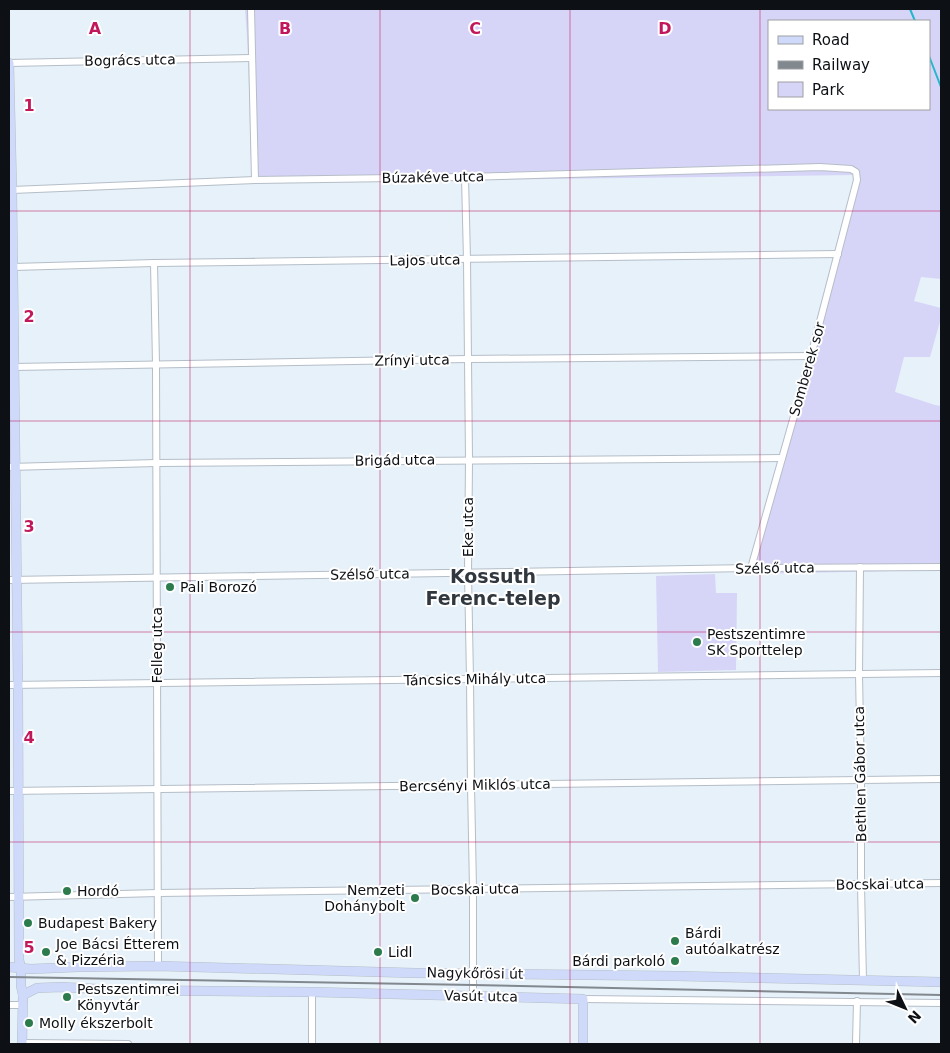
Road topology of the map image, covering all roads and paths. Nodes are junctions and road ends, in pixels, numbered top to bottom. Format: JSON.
{"nodes":[{"id":1,"x":251,"y":9,"type":"edge"},
{"id":2,"x":251,"y":58,"type":"junction"},
{"id":3,"x":9,"y":63,"type":"edge"},
{"id":4,"x":853,"y":170,"type":"joint"},
{"id":5,"x":465,"y":177,"type":"junction"},
{"id":6,"x":255,"y":180,"type":"junction"},
{"id":7,"x":12,"y":190,"type":"junction"},
{"id":8,"x":11,"y":206,"type":"edge"},
{"id":9,"x":838,"y":254,"type":"junction"},
{"id":10,"x":467,"y":260,"type":"junction"},
{"id":11,"x":154,"y":263,"type":"junction"},
{"id":12,"x":13,"y":268,"type":"junction"},
{"id":13,"x":811,"y":356,"type":"junction"},
{"id":14,"x":468,"y":359,"type":"junction"},
{"id":15,"x":156,"y":364,"type":"junction"},
{"id":16,"x":14,"y":367,"type":"junction"},
{"id":17,"x":12,"y":393,"type":"edge"},
{"id":18,"x":782,"y":458,"type":"junction"},
{"id":19,"x":469,"y":460,"type":"junction"},
{"id":20,"x":156,"y":463,"type":"junction"},
{"id":21,"x":12,"y":467,"type":"edge"},
{"id":22,"x":860,"y":567,"type":"junction"},
{"id":23,"x":941,"y":567,"type":"edge"},
{"id":24,"x":751,"y":568,"type":"junction"},
{"id":25,"x":468,"y":573,"type":"junction"},
{"id":26,"x":156,"y":577,"type":"junction"},
{"id":27,"x":12,"y":579,"type":"edge"},
{"id":28,"x":941,"y":673,"type":"edge"},
{"id":29,"x":859,"y":674,"type":"junction"},
{"id":30,"x":470,"y":679,"type":"junction"},
{"id":31,"x":157,"y":684,"type":"junction"},
{"id":32,"x":14,"y":685,"type":"edge"},
{"id":33,"x":941,"y":779,"type":"edge"},
{"id":34,"x":861,"y":780,"type":"junction"},
{"id":35,"x":471,"y":785,"type":"junction"},
{"id":36,"x":157,"y":788,"type":"junction"},
{"id":37,"x":9,"y":791,"type":"edge"},
{"id":38,"x":18,"y":791,"type":"junction"},
{"id":39,"x":941,"y":883,"type":"edge"},
{"id":40,"x":861,"y":885,"type":"junction"},
{"id":41,"x":473,"y":889,"type":"junction"},
{"id":42,"x":158,"y":893,"type":"junction"},
{"id":43,"x":9,"y":897,"type":"edge"},
{"id":44,"x":20,"y":897,"type":"junction"},
{"id":45,"x":158,"y":966,"type":"junction"},
{"id":46,"x":9,"y":967,"type":"edge"},
{"id":47,"x":21,"y":968,"type":"junction"},
{"id":48,"x":473,"y":973,"type":"junction"},
{"id":49,"x":863,"y":981,"type":"junction"},
{"id":50,"x":941,"y":982,"type":"edge"},
{"id":51,"x":312,"y":992,"type":"junction"},
{"id":52,"x":23,"y":995,"type":"junction"},
{"id":53,"x":473,"y":996,"type":"junction"},
{"id":54,"x":584,"y":999,"type":"junction"},
{"id":55,"x":857,"y":1001,"type":"junction"},
{"id":56,"x":941,"y":1003,"type":"edge"},
{"id":57,"x":9,"y":1006,"type":"edge"},
{"id":58,"x":23,"y":1006,"type":"junction"},
{"id":59,"x":22,"y":1043,"type":"edge"},
{"id":60,"x":128,"y":1044,"type":"edge"},
{"id":61,"x":312,"y":1044,"type":"edge"},
{"id":62,"x":583,"y":1044,"type":"edge"},
{"id":63,"x":856,"y":1044,"type":"edge"}],
"edges":[{"from":1,"to":2,"type":"street"},
{"from":2,"to":3,"type":"street","name":"Bogrács utca"},
{"from":2,"to":6,"type":"street"},
{"from":3,"to":7,"type":"street"},
{"from":4,"to":5,"type":"street","name":"Búzakéve utca"},
{"from":4,"to":9,"type":"street","name":"Somberek sor"},
{"from":5,"to":6,"type":"street","name":"Búzakéve utca"},
{"from":5,"to":10,"type":"street","name":"Eke utca"},
{"from":6,"to":7,"type":"street","name":"Búzakéve utca"},
{"from":7,"to":8,"type":"street"},
{"from":8,"to":12,"type":"street"},
{"from":9,"to":10,"type":"street","name":"Lajos utca"},
{"from":9,"to":13,"type":"street","name":"Somberek sor"},
{"from":10,"to":11,"type":"street","name":"Lajos utca"},
{"from":10,"to":14,"type":"street","name":"Eke utca"},
{"from":11,"to":12,"type":"street","name":"Lajos utca"},
{"from":11,"to":15,"type":"street","name":"Felleg utca"},
{"from":12,"to":16,"type":"street"},
{"from":13,"to":14,"type":"street","name":"Zrínyi utca"},
{"from":13,"to":18,"type":"street","name":"Somberek sor"},
{"from":14,"to":15,"type":"street","name":"Zrínyi utca"},
{"from":14,"to":19,"type":"street","name":"Eke utca"},
{"from":15,"to":16,"type":"street","name":"Zrínyi utca"},
{"from":15,"to":20,"type":"street","name":"Felleg utca"},
{"from":16,"to":17,"type":"street"},
{"from":17,"to":21,"type":"street"},
{"from":18,"to":19,"type":"street","name":"Brigád utca"},
{"from":18,"to":24,"type":"street","name":"Somberek sor"},
{"from":19,"to":20,"type":"street","name":"Brigád utca"},
{"from":19,"to":25,"type":"street","name":"Eke utca"},
{"from":20,"to":21,"type":"street","name":"Brigád utca"},
{"from":20,"to":26,"type":"street","name":"Felleg utca"},
{"from":21,"to":27,"type":"street"},
{"from":22,"to":23,"type":"street","name":"Szélső utca"},
{"from":22,"to":24,"type":"street","name":"Szélső utca"},
{"from":22,"to":29,"type":"street","name":"Bethlen Gábor utca"},
{"from":24,"to":25,"type":"street","name":"Szélső utca"},
{"from":25,"to":26,"type":"street","name":"Szélső utca"},
{"from":25,"to":30,"type":"street","name":"Eke utca"},
{"from":26,"to":27,"type":"street","name":"Szélső utca"},
{"from":26,"to":31,"type":"street","name":"Felleg utca"},
{"from":27,"to":32,"type":"street"},
{"from":28,"to":29,"type":"street","name":"Táncsics Mihály utca"},
{"from":29,"to":30,"type":"street","name":"Táncsics Mihály utca"},
{"from":29,"to":34,"type":"street","name":"Bethlen Gábor utca"},
{"from":30,"to":31,"type":"street","name":"Táncsics Mihály utca"},
{"from":30,"to":35,"type":"street","name":"Eke utca"},
{"from":31,"to":32,"type":"street","name":"Táncsics Mihály utca"},
{"from":31,"to":36,"type":"street","name":"Felleg utca"},
{"from":32,"to":38,"type":"street"},
{"from":33,"to":34,"type":"street","name":"Bercsényi Miklós utca"},
{"from":34,"to":35,"type":"street","name":"Bercsényi Miklós utca"},
{"from":34,"to":40,"type":"street","name":"Bethlen Gábor utca"},
{"from":35,"to":36,"type":"street","name":"Bercsényi Miklós utca"},
{"from":35,"to":41,"type":"street","name":"Eke utca"},
{"from":36,"to":38,"type":"street","name":"Bercsényi Miklós utca"},
{"from":36,"to":42,"type":"street","name":"Felleg utca"},
{"from":37,"to":38,"type":"street","name":"Bercsényi Miklós utca"},
{"from":38,"to":44,"type":"street"},
{"from":39,"to":40,"type":"street","name":"Bocskai utca"},
{"from":40,"to":41,"type":"street","name":"Bocskai utca"},
{"from":40,"to":49,"type":"street","name":"Bethlen Gábor utca"},
{"from":41,"to":42,"type":"street","name":"Bocskai utca"},
{"from":41,"to":48,"type":"street","name":"Eke utca"},
{"from":42,"to":44,"type":"street","name":"Bocskai utca"},
{"from":42,"to":45,"type":"street","name":"Felleg utca"},
{"from":43,"to":44,"type":"street","name":"Bocskai utca"},
{"from":44,"to":47,"type":"street"},
{"from":45,"to":47,"type":"street","name":"Nagykőrösi út"},
{"from":45,"to":48,"type":"street","name":"Nagykőrösi út"},
{"from":46,"to":47,"type":"street","name":"Nagykőrösi út"},
{"from":47,"to":52,"type":"street"},
{"from":48,"to":49,"type":"street","name":"Nagykőrösi út"},
{"from":48,"to":53,"type":"street","name":"Eke utca"},
{"from":49,"to":50,"type":"street","name":"Nagykőrösi út"},
{"from":51,"to":52,"type":"street","name":"Vasút utca"},
{"from":51,"to":53,"type":"street","name":"Vasút utca"},
{"from":51,"to":61,"type":"street"},
{"from":52,"to":58,"type":"street"},
{"from":53,"to":54,"type":"street","name":"Vasút utca"},
{"from":54,"to":55,"type":"street","name":"Vasút utca"},
{"from":54,"to":62,"type":"street"},
{"from":55,"to":56,"type":"street","name":"Vasút utca"},
{"from":55,"to":63,"type":"street"},
{"from":57,"to":58,"type":"street"},
{"from":58,"to":59,"type":"street"},
{"from":59,"to":60,"type":"street"}]}
